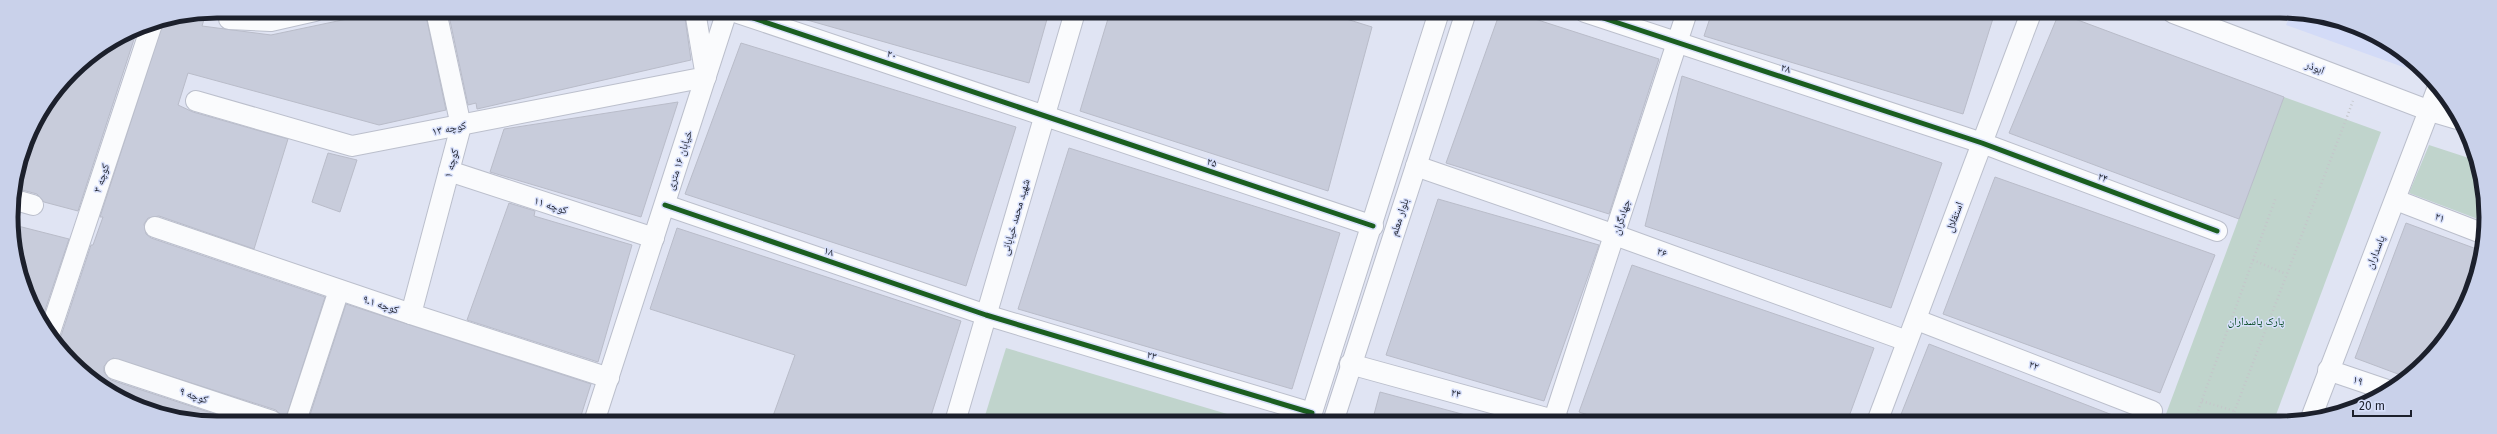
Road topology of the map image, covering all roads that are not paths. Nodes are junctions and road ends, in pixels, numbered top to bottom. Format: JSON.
{"nodes":[{"id":1,"x":281,"y":18,"type":"edge"},
{"id":2,"x":438,"y":18,"type":"edge"},
{"id":3,"x":696,"y":18,"type":"edge"},
{"id":4,"x":725,"y":18,"type":"edge"},
{"id":5,"x":753,"y":18,"type":"edge"},
{"id":6,"x":1073,"y":18,"type":"edge"},
{"id":7,"x":1437,"y":18,"type":"edge"},
{"id":8,"x":1464,"y":18,"type":"edge"},
{"id":9,"x":1603,"y":18,"type":"edge"},
{"id":10,"x":1684,"y":18,"type":"edge"},
{"id":11,"x":2029,"y":18,"type":"edge"},
{"id":12,"x":2202,"y":18,"type":"edge"},
{"id":13,"x":229,"y":19,"type":"dead end"},
{"id":14,"x":2220,"y":21,"type":"edge"},
{"id":15,"x":150,"y":30,"type":"edge"},
{"id":16,"x":1677,"y":43,"type":"junction"},
{"id":17,"x":706,"y":77,"type":"junction"},
{"id":18,"x":2436,"y":93,"type":"edge"},
{"id":19,"x":196,"y":101,"type":"dead end"},
{"id":20,"x":2430,"y":111,"type":"junction"},
{"id":21,"x":1045,"y":116,"type":"junction"},
{"id":22,"x":2452,"y":117,"type":"edge"},
{"id":23,"x":461,"y":126,"type":"junction"},
{"id":24,"x":1982,"y":142,"type":"junction"},
{"id":25,"x":1416,"y":166,"type":"junction"},
{"id":26,"x":449,"y":171,"type":"junction"},
{"id":27,"x":2396,"y":200,"type":"junction"},
{"id":28,"x":18,"y":202,"type":"edge"},
{"id":29,"x":33,"y":205,"type":"dead end"},
{"id":30,"x":665,"y":205,"type":"junction"},
{"id":31,"x":1373,"y":226,"type":"junction"},
{"id":32,"x":155,"y":227,"type":"dead end"},
{"id":33,"x":2217,"y":231,"type":"dead end"},
{"id":34,"x":2479,"y":232,"type":"edge"},
{"id":35,"x":1615,"y":235,"type":"junction"},
{"id":36,"x":654,"y":238,"type":"junction"},
{"id":37,"x":339,"y":290,"type":"junction"},
{"id":38,"x":411,"y":314,"type":"junction"},
{"id":39,"x":986,"y":315,"type":"junction"},
{"id":40,"x":1917,"y":320,"type":"junction"},
{"id":41,"x":52,"y":327,"type":"edge"},
{"id":42,"x":1907,"y":341,"type":"junction"},
{"id":43,"x":1350,"y":364,"type":"junction"},
{"id":44,"x":115,"y":369,"type":"dead end"},
{"id":45,"x":2328,"y":370,"type":"junction"},
{"id":46,"x":609,"y":378,"type":"junction"},
{"id":47,"x":2381,"y":388,"type":"edge"},
{"id":48,"x":2152,"y":411,"type":"dead end"},
{"id":49,"x":2313,"y":413,"type":"edge"},
{"id":50,"x":257,"y":416,"type":"edge"},
{"id":51,"x":298,"y":416,"type":"edge"},
{"id":52,"x":596,"y":416,"type":"edge"},
{"id":53,"x":957,"y":416,"type":"edge"},
{"id":54,"x":1305,"y":416,"type":"edge"},
{"id":55,"x":1312,"y":416,"type":"edge"},
{"id":56,"x":1335,"y":416,"type":"edge"},
{"id":57,"x":1538,"y":416,"type":"edge"},
{"id":58,"x":1558,"y":416,"type":"edge"},
{"id":59,"x":1879,"y":416,"type":"edge"}],
"edges":[{"from":1,"to":13,"type":"street"},
{"from":2,"to":23,"type":"street","name":"کوچه ۱"},
{"from":3,"to":17,"type":"street"},
{"from":4,"to":17,"type":"street","name":"خیابان ۱۶ متری"},
{"from":5,"to":21,"type":"street","name":"۲۰"},
{"from":6,"to":21,"type":"street","name":"شهید محمد خیابانی"},
{"from":7,"to":31,"type":"street","name":"بلوار معلم"},
{"from":8,"to":25,"type":"street","name":"بلوار معلم"},
{"from":9,"to":16,"type":"street","name":"۲۸"},
{"from":10,"to":16,"type":"street","name":"جهادگران"},
{"from":11,"to":24,"type":"street","name":"استقلال"},
{"from":12,"to":14,"type":"street","name":"ابوذر"},
{"from":14,"to":20,"type":"street","name":"ابوذر"},
{"from":15,"to":41,"type":"street","name":"کوچه ۳"},
{"from":16,"to":24,"type":"street","name":"۲۸"},
{"from":16,"to":35,"type":"street","name":"جهادگران"},
{"from":17,"to":23,"type":"street","name":"کوچه ۱۳"},
{"from":17,"to":30,"type":"street","name":"خیابان ۱۶ متری"},
{"from":18,"to":20,"type":"street","name":"پاسداران"},
{"from":19,"to":23,"type":"street","name":"کوچه ۱۳"},
{"from":20,"to":22,"type":"street","name":"ابوذر"},
{"from":20,"to":27,"type":"street","name":"پاسداران"},
{"from":21,"to":31,"type":"street","name":"۲۵"},
{"from":21,"to":39,"type":"street","name":"شهید محمد خیابانی"},
{"from":23,"to":26,"type":"street","name":"کوچه ۱"},
{"from":24,"to":33,"type":"street","name":"۲۴"},
{"from":24,"to":40,"type":"street","name":"استقلال"},
{"from":25,"to":35,"type":"street","name":"۲۶"},
{"from":25,"to":43,"type":"street","name":"بلوار معلم"},
{"from":26,"to":36,"type":"street","name":"کوچه ۱۱"},
{"from":26,"to":38,"type":"street","name":"کوچه ۱"},
{"from":27,"to":34,"type":"street","name":"۲۱"},
{"from":27,"to":45,"type":"street","name":"پاسداران"},
{"from":28,"to":29,"type":"street"},
{"from":30,"to":36,"type":"street","name":"خیابان ۱۶ متری"},
{"from":30,"to":39,"type":"street","name":"۱۸"},
{"from":31,"to":55,"type":"street","name":"بلوار معلم"},
{"from":32,"to":37,"type":"street","name":"کوچه ۹.۱"},
{"from":35,"to":42,"type":"street","name":"۲۶"},
{"from":35,"to":58,"type":"street","name":"جهادگران"},
{"from":36,"to":46,"type":"street","name":"خیابان ۱۶ متری"},
{"from":37,"to":38,"type":"street","name":"کوچه ۹.۱"},
{"from":37,"to":51,"type":"street"},
{"from":38,"to":46,"type":"street","name":"کوچه ۹.۱"},
{"from":39,"to":53,"type":"street","name":"شهید محمد خیابانی"},
{"from":39,"to":54,"type":"street","name":"۲۳"},
{"from":40,"to":42,"type":"street","name":"استقلال"},
{"from":40,"to":48,"type":"street","name":"۲۲"},
{"from":42,"to":59,"type":"street","name":"استقلال"},
{"from":43,"to":56,"type":"street","name":"بلوار معلم"},
{"from":43,"to":57,"type":"street","name":"۲۴"},
{"from":44,"to":50,"type":"street","name":"کوچه ۹"},
{"from":45,"to":47,"type":"street","name":"۱۹"},
{"from":45,"to":49,"type":"street","name":"پاسداران"},
{"from":46,"to":52,"type":"street","name":"خیابان ۱۶ متری"}]}
